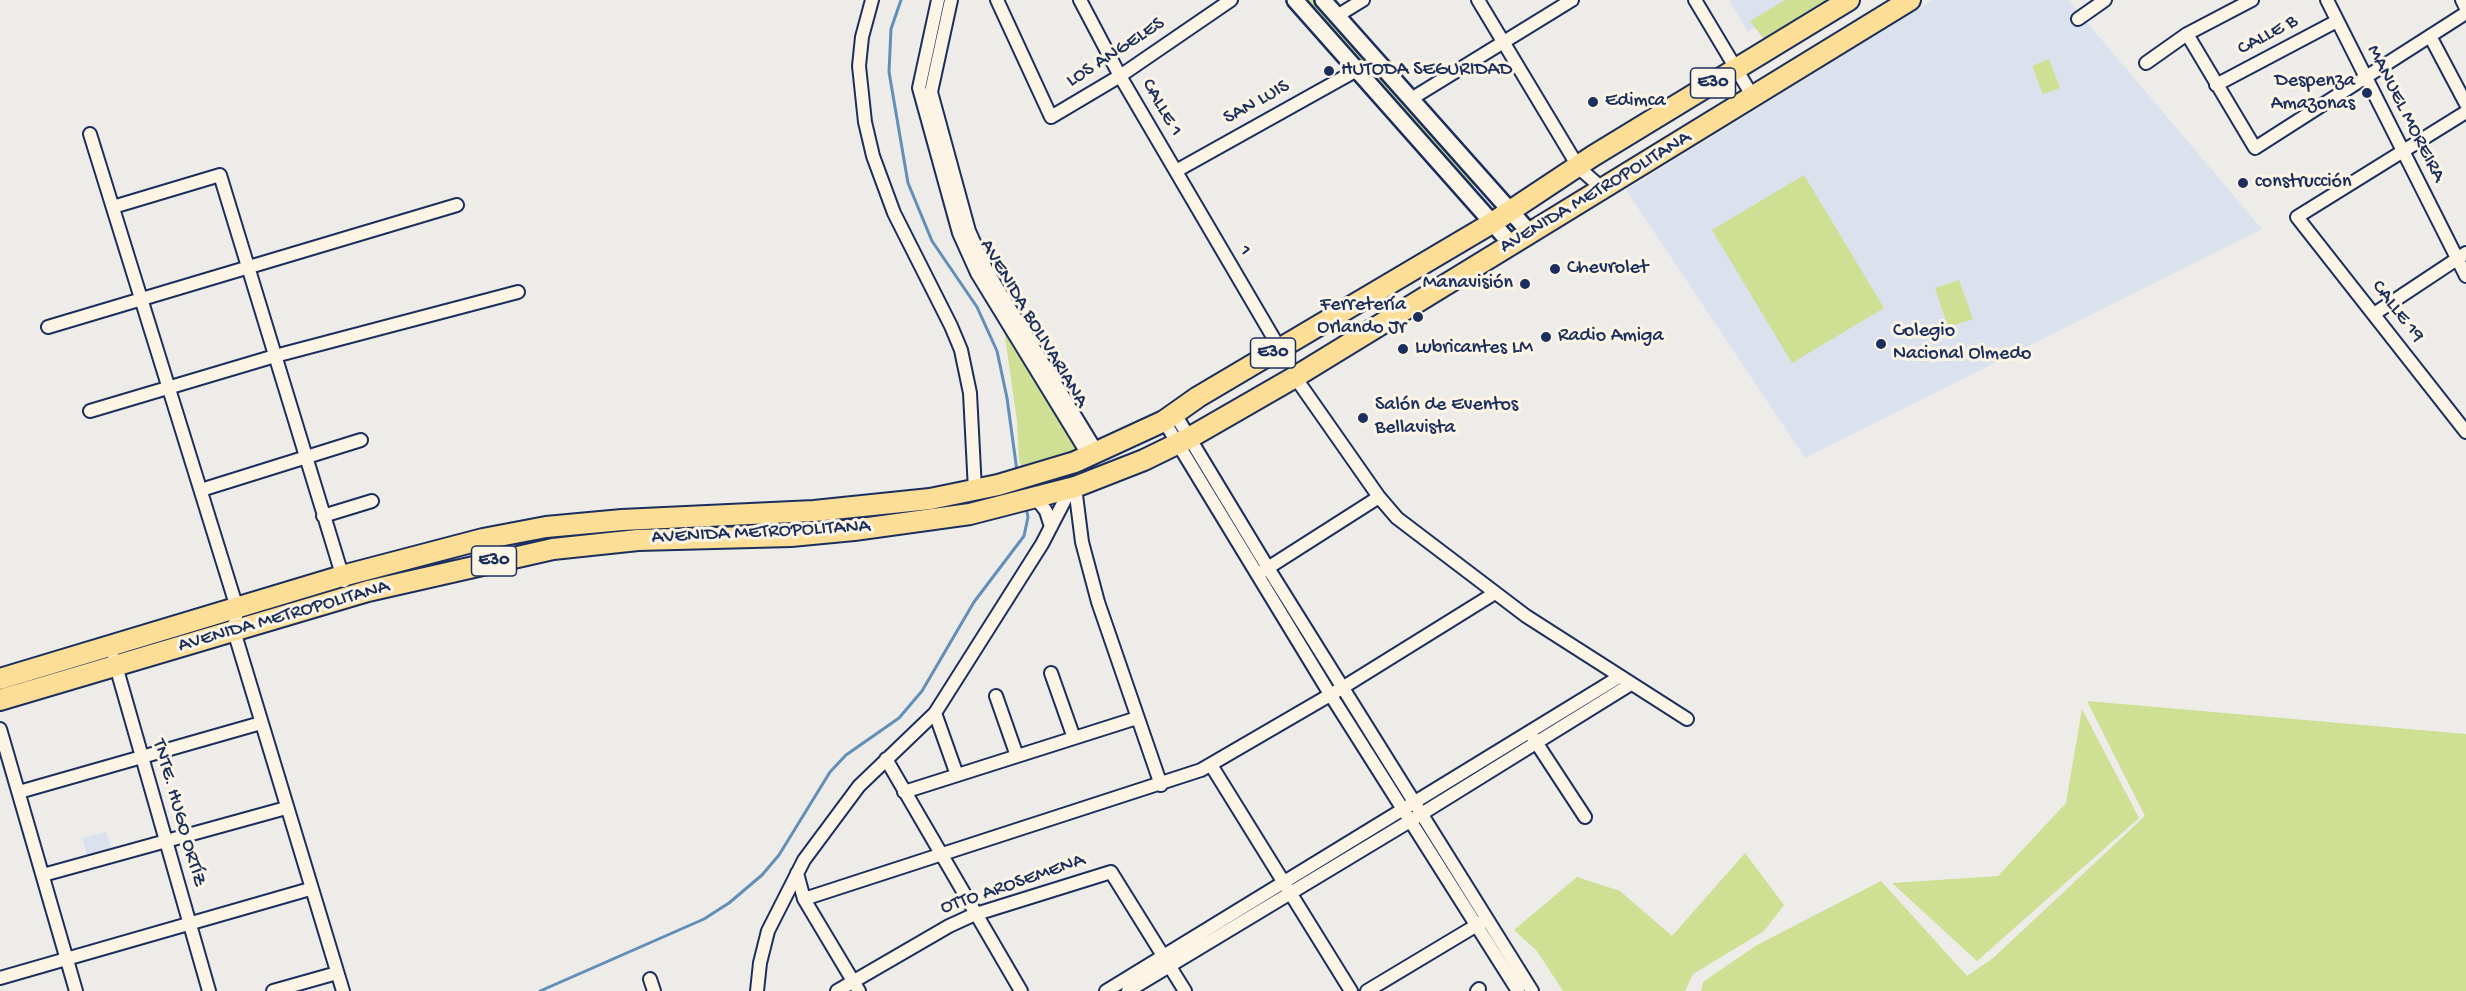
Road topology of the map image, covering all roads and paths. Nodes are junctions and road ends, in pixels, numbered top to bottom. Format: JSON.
{"nodes":[{"id":1,"x":872,"y":0,"type":"edge"},
{"id":2,"x":938,"y":0,"type":"edge"},
{"id":3,"x":951,"y":0,"type":"edge"},
{"id":4,"x":997,"y":0,"type":"edge"},
{"id":5,"x":1080,"y":0,"type":"edge"},
{"id":6,"x":1232,"y":0,"type":"edge"},
{"id":7,"x":1295,"y":0,"type":"edge"},
{"id":8,"x":1323,"y":0,"type":"edge"},
{"id":9,"x":1363,"y":0,"type":"edge"},
{"id":10,"x":1478,"y":0,"type":"edge"},
{"id":11,"x":1572,"y":0,"type":"edge"},
{"id":12,"x":1695,"y":0,"type":"edge"},
{"id":13,"x":1849,"y":0,"type":"edge"},
{"id":14,"x":1910,"y":0,"type":"edge"},
{"id":15,"x":2105,"y":0,"type":"edge"},
{"id":16,"x":2252,"y":0,"type":"edge"},
{"id":17,"x":2327,"y":0,"type":"edge"},
{"id":18,"x":2462,"y":0,"type":"edge"},
{"id":19,"x":2466,"y":8,"type":"edge"},
{"id":20,"x":2466,"y":13,"type":"edge"},
{"id":21,"x":1338,"y":16,"type":"junction"},
{"id":22,"x":2078,"y":19,"type":"dead end"},
{"id":23,"x":2337,"y":21,"type":"junction"},
{"id":24,"x":2187,"y":34,"type":"junction"},
{"id":25,"x":2430,"y":36,"type":"junction"},
{"id":26,"x":1503,"y":43,"type":"junction"},
{"id":27,"x":2146,"y":63,"type":"dead end"},
{"id":28,"x":1736,"y":69,"type":"junction"},
{"id":29,"x":1357,"y":70,"type":"junction"},
{"id":30,"x":1120,"y":76,"type":"junction"},
{"id":31,"x":2365,"y":78,"type":"junction"},
{"id":32,"x":2216,"y":85,"type":"junction"},
{"id":33,"x":1753,"y":97,"type":"junction"},
{"id":34,"x":1411,"y":99,"type":"junction"},
{"id":35,"x":2466,"y":104,"type":"edge"},
{"id":36,"x":2466,"y":112,"type":"edge"},
{"id":37,"x":90,"y":134,"type":"dead end"},
{"id":38,"x":2401,"y":151,"type":"junction"},
{"id":39,"x":1579,"y":168,"type":"junction"},
{"id":40,"x":1176,"y":171,"type":"junction"},
{"id":41,"x":1603,"y":189,"type":"junction"},
{"id":42,"x":457,"y":205,"type":"dead end"},
{"id":43,"x":113,"y":207,"type":"junction"},
{"id":44,"x":1511,"y":211,"type":"junction"},
{"id":45,"x":1492,"y":223,"type":"junction"},
{"id":46,"x":1530,"y":233,"type":"junction"},
{"id":47,"x":1512,"y":244,"type":"junction"},
{"id":48,"x":2461,"y":256,"type":"edge"},
{"id":49,"x":248,"y":266,"type":"junction"},
{"id":50,"x":2466,"y":276,"type":"edge"},
{"id":51,"x":518,"y":292,"type":"dead end"},
{"id":52,"x":142,"y":298,"type":"junction"},
{"id":53,"x":2374,"y":314,"type":"junction"},
{"id":54,"x":48,"y":327,"type":"dead end"},
{"id":55,"x":1280,"y":349,"type":"junction"},
{"id":56,"x":275,"y":356,"type":"junction"},
{"id":57,"x":1295,"y":377,"type":"junction"},
{"id":58,"x":170,"y":387,"type":"junction"},
{"id":59,"x":90,"y":411,"type":"dead end"},
{"id":60,"x":1170,"y":417,"type":"junction"},
{"id":61,"x":2466,"y":432,"type":"edge"},
{"id":62,"x":361,"y":440,"type":"dead end"},
{"id":63,"x":1183,"y":441,"type":"junction"},
{"id":64,"x":1093,"y":454,"type":"junction"},
{"id":65,"x":305,"y":458,"type":"junction"},
{"id":66,"x":1073,"y":487,"type":"junction"},
{"id":67,"x":201,"y":490,"type":"junction"},
{"id":68,"x":975,"y":490,"type":"junction"},
{"id":69,"x":1379,"y":497,"type":"junction"},
{"id":70,"x":1034,"y":498,"type":"junction"},
{"id":71,"x":372,"y":501,"type":"dead end"},
{"id":72,"x":323,"y":516,"type":"junction"},
{"id":73,"x":675,"y":518,"type":"junction"},
{"id":74,"x":1052,"y":527,"type":"junction"},
{"id":75,"x":675,"y":539,"type":"junction"},
{"id":76,"x":1262,"y":571,"type":"junction"},
{"id":77,"x":342,"y":576,"type":"junction"},
{"id":78,"x":1495,"y":593,"type":"junction"},
{"id":79,"x":349,"y":596,"type":"junction"},
{"id":80,"x":237,"y":608,"type":"junction"},
{"id":81,"x":234,"y":631,"type":"junction"},
{"id":82,"x":110,"y":646,"type":"junction"},
{"id":83,"x":116,"y":666,"type":"junction"},
{"id":84,"x":1052,"y":673,"type":"dead end"},
{"id":85,"x":1619,"y":677,"type":"junction"},
{"id":86,"x":0,"y":679,"type":"edge"},
{"id":87,"x":1631,"y":684,"type":"junction"},
{"id":88,"x":1342,"y":688,"type":"junction"},
{"id":89,"x":1330,"y":694,"type":"junction"},
{"id":90,"x":996,"y":696,"type":"dead end"},
{"id":91,"x":0,"y":700,"type":"edge"},
{"id":92,"x":935,"y":713,"type":"junction"},
{"id":93,"x":1137,"y":718,"type":"junction"},
{"id":94,"x":1687,"y":719,"type":"dead end"},
{"id":95,"x":261,"y":723,"type":"junction"},
{"id":96,"x":0,"y":729,"type":"edge"},
{"id":97,"x":1534,"y":737,"type":"junction"},
{"id":98,"x":1074,"y":738,"type":"junction"},
{"id":99,"x":1017,"y":756,"type":"junction"},
{"id":100,"x":142,"y":757,"type":"junction"},
{"id":101,"x":886,"y":759,"type":"junction"},
{"id":102,"x":1211,"y":765,"type":"junction"},
{"id":103,"x":957,"y":775,"type":"junction"},
{"id":104,"x":1161,"y":785,"type":"junction"},
{"id":105,"x":19,"y":792,"type":"junction"},
{"id":106,"x":904,"y":792,"type":"junction"},
{"id":107,"x":286,"y":808,"type":"junction"},
{"id":108,"x":1412,"y":813,"type":"junction"},
{"id":109,"x":1585,"y":817,"type":"dead end"},
{"id":110,"x":165,"y":842,"type":"junction"},
{"id":111,"x":940,"y":854,"type":"junction"},
{"id":112,"x":797,"y":873,"type":"junction"},
{"id":113,"x":43,"y":875,"type":"junction"},
{"id":114,"x":1286,"y":888,"type":"junction"},
{"id":115,"x":310,"y":889,"type":"junction"},
{"id":116,"x":804,"y":899,"type":"junction"},
{"id":117,"x":976,"y":915,"type":"junction"},
{"id":118,"x":1480,"y":923,"type":"junction"},
{"id":119,"x":190,"y":925,"type":"junction"},
{"id":120,"x":66,"y":959,"type":"junction"},
{"id":121,"x":1166,"y":961,"type":"junction"},
{"id":122,"x":337,"y":972,"type":"junction"},
{"id":123,"x":0,"y":978,"type":"edge"},
{"id":124,"x":856,"y":986,"type":"edge"},
{"id":125,"x":76,"y":991,"type":"edge"},
{"id":126,"x":209,"y":991,"type":"edge"},
{"id":127,"x":273,"y":991,"type":"edge"},
{"id":128,"x":343,"y":991,"type":"edge"},
{"id":129,"x":757,"y":991,"type":"edge"},
{"id":130,"x":837,"y":991,"type":"edge"},
{"id":131,"x":1021,"y":991,"type":"edge"},
{"id":132,"x":1106,"y":991,"type":"edge"},
{"id":133,"x":1128,"y":991,"type":"edge"},
{"id":134,"x":1185,"y":991,"type":"edge"},
{"id":135,"x":1351,"y":991,"type":"edge"},
{"id":136,"x":1367,"y":991,"type":"edge"},
{"id":137,"x":1518,"y":991,"type":"edge"},
{"id":138,"x":1533,"y":991,"type":"edge"}],
"edges":[{"from":1,"to":68,"type":"street"},
{"from":2,"to":64,"type":"street","name":"AVENIDA BOLIVARIANA"},
{"from":3,"to":64,"type":"street","name":"AVENIDA BOLIVARIANA"},
{"from":4,"to":30,"type":"street","name":"LOS ANGELES"},
{"from":5,"to":30,"type":"street","name":"CALLE 1"},
{"from":6,"to":30,"type":"street","name":"LOS ANGELES"},
{"from":7,"to":29,"type":"street"},
{"from":8,"to":21,"type":"street"},
{"from":9,"to":21,"type":"street"},
{"from":10,"to":26,"type":"street"},
{"from":11,"to":26,"type":"street"},
{"from":12,"to":28,"type":"street"},
{"from":13,"to":28,"type":"highway","name":"AVENIDA METROPOLITANA","number":"E30"},
{"from":14,"to":33,"type":"highway","name":"AVENIDA METROPOLITANA","number":"E30"},
{"from":15,"to":22,"type":"street"},
{"from":16,"to":24,"type":"street"},
{"from":17,"to":23,"type":"street","name":"MANUEL MOREIRA"},
{"from":18,"to":19,"type":"street"},
{"from":20,"to":25,"type":"street"},
{"from":21,"to":34,"type":"street"},
{"from":23,"to":31,"type":"street","name":"MANUEL MOREIRA"},
{"from":23,"to":32,"type":"street","name":"CALLE B"},
{"from":24,"to":27,"type":"street"},
{"from":24,"to":32,"type":"street"},
{"from":25,"to":31,"type":"street"},
{"from":25,"to":35,"type":"street"},
{"from":26,"to":34,"type":"street"},
{"from":26,"to":39,"type":"street"},
{"from":28,"to":33,"type":"street"},
{"from":28,"to":39,"type":"highway","name":"AVENIDA METROPOLITANA","number":"E30"},
{"from":29,"to":40,"type":"street","name":"SAN LUIS"},
{"from":29,"to":45,"type":"street"},
{"from":30,"to":40,"type":"street","name":"CALLE 1"},
{"from":31,"to":32,"type":"street"},
{"from":31,"to":38,"type":"street","name":"MANUEL MOREIRA"},
{"from":33,"to":41,"type":"highway","name":"AVENIDA METROPOLITANA","number":"E30"},
{"from":34,"to":44,"type":"street"},
{"from":36,"to":38,"type":"street"},
{"from":37,"to":43,"type":"street"},
{"from":38,"to":48,"type":"street","name":"MANUEL MOREIRA"},
{"from":38,"to":53,"type":"street","name":"CALLE 19"},
{"from":39,"to":41,"type":"street"},
{"from":39,"to":44,"type":"highway","number":"E30"},
{"from":40,"to":55,"type":"street","name":"1","number":"E30"},
{"from":41,"to":46,"type":"highway","name":"AVENIDA METROPOLITANA","number":"E30"},
{"from":42,"to":49,"type":"street"},
{"from":43,"to":49,"type":"street"},
{"from":43,"to":52,"type":"street"},
{"from":44,"to":45,"type":"highway","number":"E30"},
{"from":44,"to":46,"type":"street"},
{"from":45,"to":47,"type":"street"},
{"from":45,"to":55,"type":"highway","number":"E30"},
{"from":46,"to":47,"type":"highway","name":"AVENIDA METROPOLITANA","number":"E30"},
{"from":47,"to":57,"type":"highway","name":"AVENIDA METROPOLITANA","number":"E30"},
{"from":48,"to":50,"type":"street","name":"MANUEL MOREIRA"},
{"from":48,"to":53,"type":"street"},
{"from":49,"to":52,"type":"street"},
{"from":49,"to":56,"type":"street"},
{"from":51,"to":56,"type":"street"},
{"from":52,"to":54,"type":"street"},
{"from":52,"to":58,"type":"street"},
{"from":53,"to":61,"type":"street","name":"CALLE 19"},
{"from":55,"to":60,"type":"highway","number":"E30"},
{"from":56,"to":58,"type":"street"},
{"from":56,"to":65,"type":"street"},
{"from":57,"to":63,"type":"highway","name":"AVENIDA METROPOLITANA","number":"E30"},
{"from":57,"to":69,"type":"street"},
{"from":58,"to":59,"type":"street"},
{"from":58,"to":67,"type":"street"},
{"from":60,"to":63,"type":"street"},
{"from":60,"to":64,"type":"highway","number":"E30"},
{"from":62,"to":65,"type":"street"},
{"from":63,"to":66,"type":"highway","name":"AVENIDA METROPOLITANA","number":"E30"},
{"from":63,"to":76,"type":"street"},
{"from":64,"to":68,"type":"highway","number":"E30"},
{"from":65,"to":67,"type":"street"},
{"from":65,"to":72,"type":"street"},
{"from":66,"to":70,"type":"highway","name":"AVENIDA METROPOLITANA","number":"E30"},
{"from":66,"to":74,"type":"street"},
{"from":66,"to":93,"type":"street"},
{"from":67,"to":80,"type":"street"},
{"from":68,"to":73,"type":"highway","number":"E30"},
{"from":69,"to":76,"type":"street"},
{"from":69,"to":78,"type":"street"},
{"from":70,"to":74,"type":"street"},
{"from":70,"to":75,"type":"highway","name":"AVENIDA METROPOLITANA","number":"E30"},
{"from":71,"to":72,"type":"street"},
{"from":72,"to":77,"type":"street"},
{"from":73,"to":75,"type":"highway"},
{"from":73,"to":77,"type":"highway","number":"E30"},
{"from":74,"to":92,"type":"street"},
{"from":75,"to":79,"type":"highway","name":"AVENIDA METROPOLITANA","number":"E30"},
{"from":76,"to":88,"type":"street"},
{"from":76,"to":89,"type":"street"},
{"from":77,"to":79,"type":"street"},
{"from":77,"to":80,"type":"highway","number":"E30"},
{"from":78,"to":85,"type":"street"},
{"from":78,"to":88,"type":"street"},
{"from":79,"to":81,"type":"highway","name":"AVENIDA METROPOLITANA","number":"E30"},
{"from":80,"to":81,"type":"street"},
{"from":80,"to":82,"type":"highway","number":"E30"},
{"from":81,"to":83,"type":"highway","name":"AVENIDA METROPOLITANA","number":"E30"},
{"from":81,"to":95,"type":"street"},
{"from":82,"to":83,"type":"street","name":"TNTE. HUGO ORTÍZ"},
{"from":82,"to":86,"type":"highway","number":"E30"},
{"from":83,"to":91,"type":"highway","name":"AVENIDA METROPOLITANA","number":"E30"},
{"from":83,"to":100,"type":"street","name":"TNTE. HUGO ORTÍZ"},
{"from":84,"to":98,"type":"street"},
{"from":85,"to":87,"type":"street"},
{"from":85,"to":97,"type":"street"},
{"from":87,"to":94,"type":"street"},
{"from":87,"to":97,"type":"street"},
{"from":88,"to":89,"type":"street"},
{"from":88,"to":108,"type":"street"},
{"from":89,"to":102,"type":"street"},
{"from":89,"to":108,"type":"street"},
{"from":90,"to":99,"type":"street"},
{"from":92,"to":101,"type":"street"},
{"from":92,"to":103,"type":"street"},
{"from":93,"to":98,"type":"street"},
{"from":93,"to":104,"type":"street"},
{"from":95,"to":100,"type":"street"},
{"from":95,"to":107,"type":"street"},
{"from":96,"to":105,"type":"street"},
{"from":97,"to":108,"type":"street"},
{"from":97,"to":109,"type":"street"},
{"from":98,"to":99,"type":"street"},
{"from":99,"to":103,"type":"street"},
{"from":100,"to":105,"type":"street"},
{"from":100,"to":110,"type":"street","name":"TNTE. HUGO ORTÍZ"},
{"from":101,"to":106,"type":"street"},
{"from":101,"to":112,"type":"street"},
{"from":102,"to":104,"type":"street"},
{"from":102,"to":114,"type":"street"},
{"from":103,"to":106,"type":"street"},
{"from":104,"to":111,"type":"street"},
{"from":105,"to":113,"type":"street"},
{"from":106,"to":111,"type":"street"},
{"from":107,"to":110,"type":"street"},
{"from":107,"to":115,"type":"street"},
{"from":108,"to":114,"type":"street"},
{"from":108,"to":118,"type":"street"},
{"from":110,"to":113,"type":"street"},
{"from":110,"to":119,"type":"street","name":"TNTE. HUGO ORTÍZ"},
{"from":111,"to":116,"type":"street"},
{"from":111,"to":117,"type":"street"},
{"from":112,"to":116,"type":"street"},
{"from":112,"to":129,"type":"street"},
{"from":113,"to":120,"type":"street"},
{"from":114,"to":121,"type":"street"},
{"from":114,"to":135,"type":"street"},
{"from":115,"to":119,"type":"street"},
{"from":115,"to":122,"type":"street"},
{"from":116,"to":124,"type":"street"},
{"from":117,"to":121,"type":"street","name":"OTTO AROSEMENA"},
{"from":117,"to":124,"type":"street","name":"OTTO AROSEMENA"},
{"from":117,"to":131,"type":"street"},
{"from":118,"to":136,"type":"street"},
{"from":118,"to":137,"type":"street"},
{"from":118,"to":138,"type":"street"},
{"from":119,"to":120,"type":"street"},
{"from":119,"to":126,"type":"street","name":"TNTE. HUGO ORTÍZ"},
{"from":120,"to":123,"type":"street"},
{"from":120,"to":125,"type":"street"},
{"from":121,"to":132,"type":"street"},
{"from":121,"to":133,"type":"street"},
{"from":121,"to":134,"type":"street"},
{"from":122,"to":127,"type":"street"},
{"from":122,"to":128,"type":"street"},
{"from":124,"to":130,"type":"street","name":"OTTO AROSEMENA"}]}
